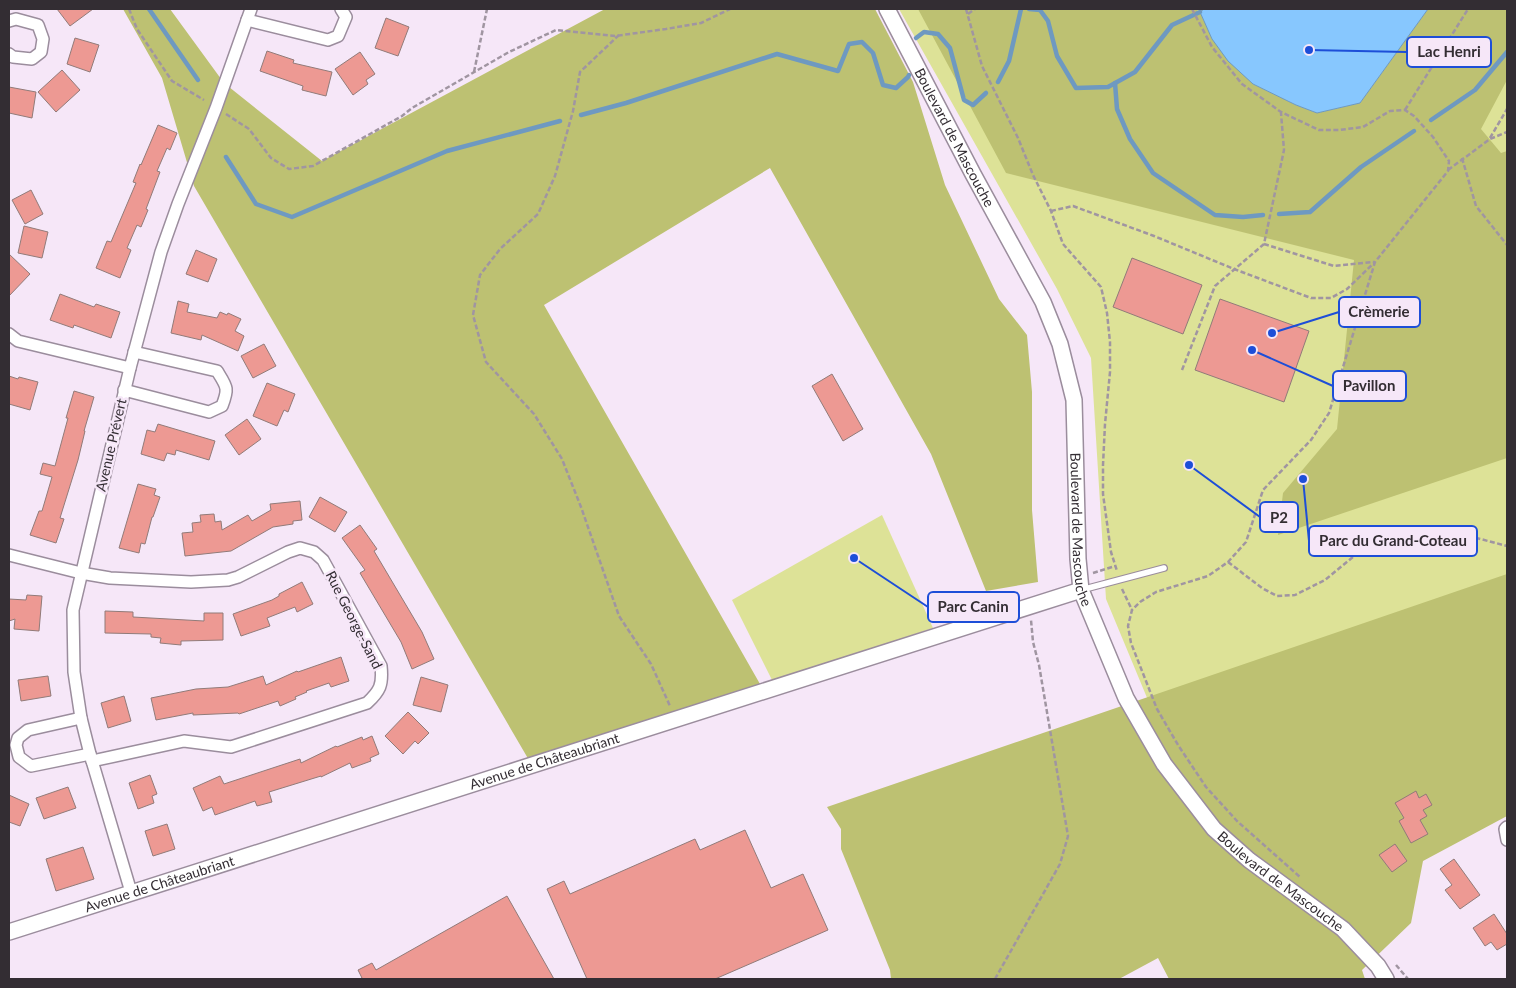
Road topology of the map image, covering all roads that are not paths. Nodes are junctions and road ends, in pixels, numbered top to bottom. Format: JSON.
{"nodes":[{"id":1,"x":341,"y":9,"type":"edge"},
{"id":2,"x":887,"y":9,"type":"edge"},
{"id":3,"x":249,"y":14,"type":"edge"},
{"id":4,"x":9,"y":22,"type":"edge"},
{"id":5,"x":9,"y":54,"type":"edge"},
{"id":6,"x":9,"y":334,"type":"edge"},
{"id":7,"x":134,"y":352,"type":"junction"},
{"id":8,"x":130,"y":368,"type":"junction"},
{"id":9,"x":124,"y":390,"type":"junction"},
{"id":10,"x":12,"y":558,"type":"edge"},
{"id":11,"x":1164,"y":568,"type":"dead end"},
{"id":12,"x":82,"y":573,"type":"junction"},
{"id":13,"x":1081,"y":590,"type":"junction"},
{"id":14,"x":81,"y":718,"type":"junction"},
{"id":15,"x":91,"y":758,"type":"junction"},
{"id":16,"x":1507,"y":827,"type":"edge"},
{"id":17,"x":1507,"y":840,"type":"edge"},
{"id":18,"x":131,"y":892,"type":"junction"},
{"id":19,"x":9,"y":932,"type":"edge"},
{"id":20,"x":1386,"y":979,"type":"edge"}],
"edges":[{"from":1,"to":3,"type":"street"},
{"from":2,"to":13,"type":"street","name":"Boulevard de Mascouche"},
{"from":3,"to":7,"type":"street","name":"Avenue Prévert"},
{"from":4,"to":5,"type":"street"},
{"from":6,"to":8,"type":"street"},
{"from":7,"to":8,"type":"street","name":"Avenue Prévert"},
{"from":7,"to":9,"type":"street"},
{"from":8,"to":9,"type":"street","name":"Avenue Prévert"},
{"from":9,"to":12,"type":"street","name":"Avenue Prévert"},
{"from":10,"to":12,"type":"street","name":"Rue George-Sand"},
{"from":11,"to":13,"type":"lane"},
{"from":12,"to":14,"type":"street","name":"Avenue Prévert"},
{"from":12,"to":15,"type":"street","name":"Rue George-Sand"},
{"from":13,"to":18,"type":"street","name":"Avenue de Châteaubriant"},
{"from":13,"to":20,"type":"street","name":"Boulevard de Mascouche"},
{"from":14,"to":15,"type":"street","name":"Avenue Prévert"},
{"from":14,"to":15,"type":"street","name":"Rue George-Sand"},
{"from":15,"to":18,"type":"street","name":"Avenue Prévert"},
{"from":16,"to":17,"type":"street"},
{"from":18,"to":19,"type":"street","name":"Avenue de Châteaubriant"}]}
